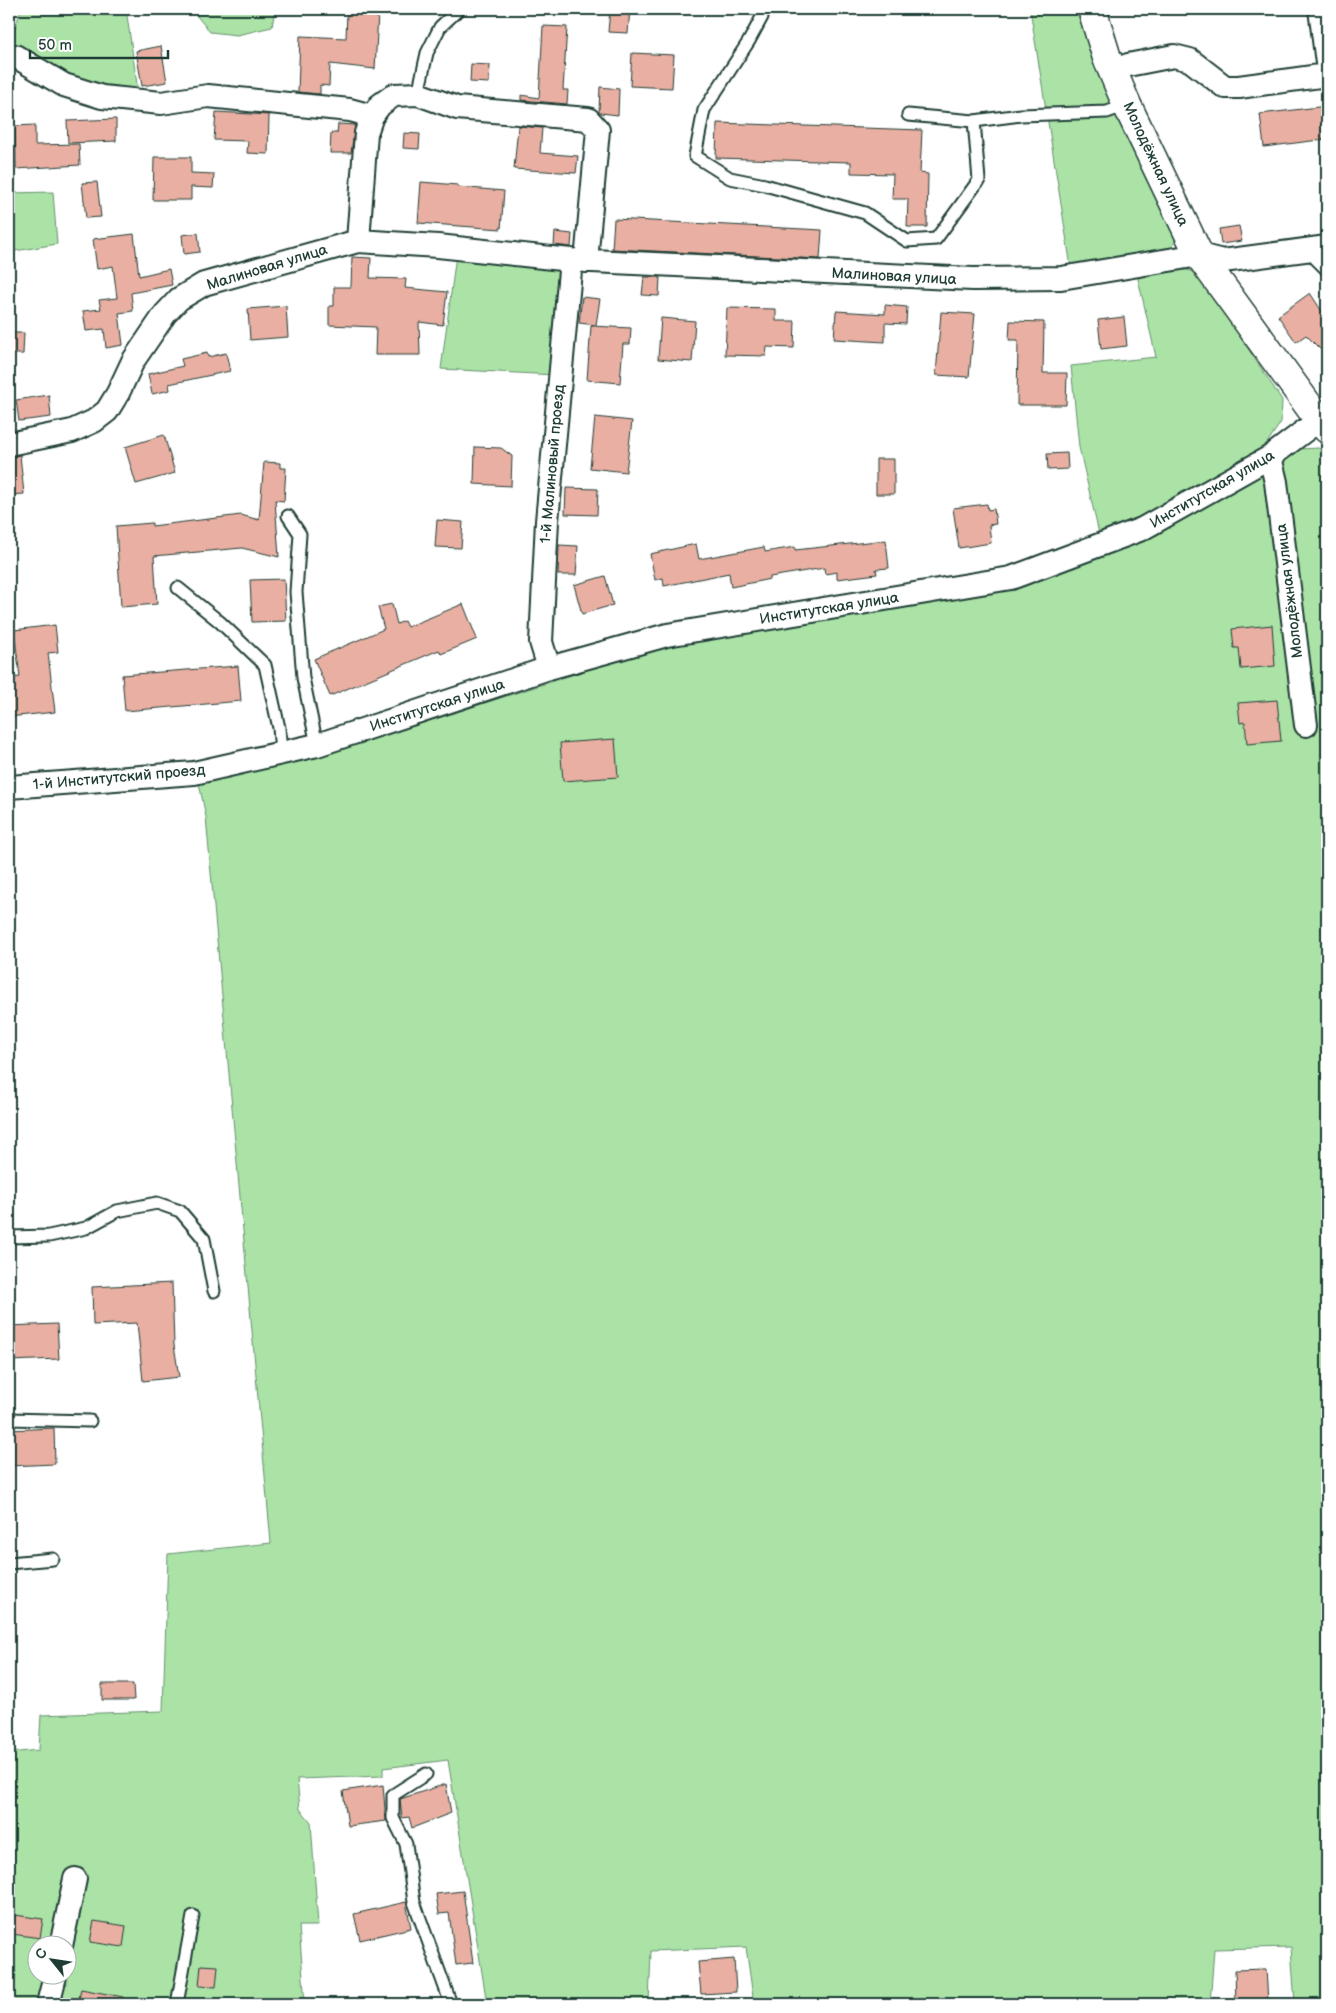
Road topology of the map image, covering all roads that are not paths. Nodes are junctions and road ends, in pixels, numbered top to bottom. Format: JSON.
{"nodes":[{"id":1,"x":459,"y":9,"type":"edge"},
{"id":2,"x":1092,"y":9,"type":"edge"},
{"id":3,"x":1320,"y":9,"type":"edge"},
{"id":4,"x":762,"y":17,"type":"dead end"},
{"id":5,"x":15,"y":56,"type":"dead end"},
{"id":6,"x":1327,"y":63,"type":"edge"},
{"id":7,"x":1113,"y":72,"type":"junction"},
{"id":8,"x":1327,"y":75,"type":"edge"},
{"id":9,"x":418,"y":94,"type":"junction"},
{"id":10,"x":1127,"y":105,"type":"junction"},
{"id":11,"x":908,"y":115,"type":"dead end"},
{"id":12,"x":372,"y":116,"type":"junction"},
{"id":13,"x":974,"y":121,"type":"junction"},
{"id":14,"x":358,"y":241,"type":"junction"},
{"id":15,"x":1318,"y":248,"type":"edge"},
{"id":16,"x":1199,"y":255,"type":"junction"},
{"id":17,"x":579,"y":260,"type":"junction"},
{"id":18,"x":1327,"y":270,"type":"edge"},
{"id":19,"x":1323,"y":424,"type":"edge"},
{"id":20,"x":9,"y":444,"type":"edge"},
{"id":21,"x":1270,"y":457,"type":"junction"},
{"id":22,"x":288,"y":516,"type":"dead end"},
{"id":23,"x":178,"y":588,"type":"dead end"},
{"id":24,"x":549,"y":668,"type":"junction"},
{"id":25,"x":1306,"y":725,"type":"dead end"},
{"id":26,"x":316,"y":745,"type":"junction"},
{"id":27,"x":281,"y":753,"type":"junction"},
{"id":28,"x":9,"y":787,"type":"edge"},
{"id":29,"x":9,"y":1237,"type":"edge"},
{"id":30,"x":214,"y":1291,"type":"dead end"},
{"id":31,"x":9,"y":1419,"type":"edge"},
{"id":32,"x":90,"y":1421,"type":"dead end"},
{"id":33,"x":53,"y":1559,"type":"dead end"},
{"id":34,"x":9,"y":1563,"type":"edge"},
{"id":35,"x":426,"y":1774,"type":"dead end"},
{"id":36,"x":75,"y":1879,"type":"dead end"},
{"id":37,"x":193,"y":1916,"type":"dead end"},
{"id":38,"x":63,"y":1936,"type":"edge"},
{"id":39,"x":52,"y":1986,"type":"edge"},
{"id":40,"x":48,"y":2004,"type":"edge"},
{"id":41,"x":177,"y":2004,"type":"edge"},
{"id":42,"x":451,"y":2004,"type":"edge"}],
"edges":[{"from":1,"to":9,"type":"lane"},
{"from":2,"to":7,"type":"street","name":"Молодёжная улица"},
{"from":3,"to":6,"type":"street"},
{"from":4,"to":13,"type":"lane"},
{"from":5,"to":12,"type":"street"},
{"from":7,"to":8,"type":"street"},
{"from":7,"to":10,"type":"street","name":"Молодёжная улица"},
{"from":9,"to":12,"type":"street"},
{"from":9,"to":17,"type":"street"},
{"from":10,"to":13,"type":"lane"},
{"from":10,"to":16,"type":"street","name":"Молодёжная улица"},
{"from":11,"to":13,"type":"lane"},
{"from":12,"to":14,"type":"street"},
{"from":14,"to":17,"type":"street","name":"Малиновая улица"},
{"from":14,"to":20,"type":"street","name":"Малиновая улица"},
{"from":15,"to":16,"type":"street"},
{"from":15,"to":18,"type":"lane"},
{"from":16,"to":17,"type":"street","name":"Малиновая улица"},
{"from":16,"to":19,"type":"street","name":"Молодёжная улица"},
{"from":17,"to":24,"type":"street","name":"1-й Малиновый проезд"},
{"from":19,"to":21,"type":"street","name":"Институтская улица"},
{"from":21,"to":24,"type":"street","name":"Институтская улица"},
{"from":21,"to":25,"type":"street","name":"Молодёжная улица"},
{"from":22,"to":26,"type":"lane"},
{"from":23,"to":27,"type":"lane"},
{"from":24,"to":26,"type":"street","name":"Институтская улица"},
{"from":26,"to":27,"type":"street","name":"1-й Институтский проезд"},
{"from":27,"to":28,"type":"street","name":"1-й Институтский проезд"},
{"from":29,"to":30,"type":"lane"},
{"from":31,"to":32,"type":"lane"},
{"from":33,"to":34,"type":"lane"},
{"from":35,"to":42,"type":"lane"},
{"from":36,"to":38,"type":"street"},
{"from":37,"to":41,"type":"lane"},
{"from":39,"to":40,"type":"street"}]}
